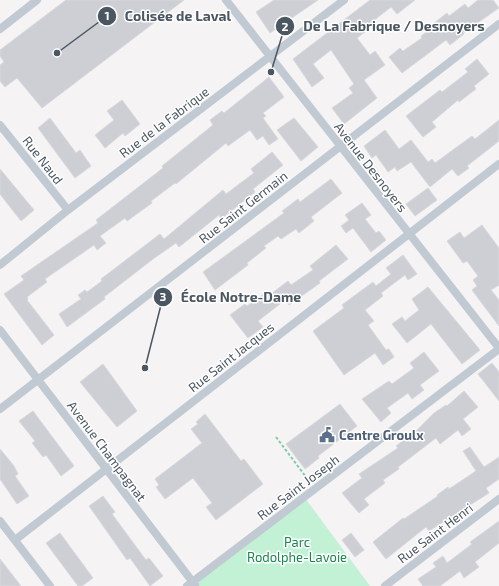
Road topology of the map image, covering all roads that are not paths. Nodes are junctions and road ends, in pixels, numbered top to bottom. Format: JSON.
{"nodes":[{"id":1,"x":37,"y":0,"type":"edge"},
{"id":2,"x":226,"y":0,"type":"edge"},
{"id":3,"x":344,"y":0,"type":"edge"},
{"id":4,"x":499,"y":24,"type":"edge"},
{"id":5,"x":0,"y":29,"type":"edge"},
{"id":6,"x":270,"y":57,"type":"junction"},
{"id":7,"x":0,"y":124,"type":"edge"},
{"id":8,"x":341,"y":147,"type":"junction"},
{"id":9,"x":499,"y":164,"type":"edge"},
{"id":10,"x":68,"y":210,"type":"junction"},
{"id":11,"x":408,"y":234,"type":"junction"},
{"id":12,"x":0,"y":265,"type":"edge"},
{"id":13,"x":0,"y":330,"type":"edge"},
{"id":14,"x":499,"y":348,"type":"edge"},
{"id":15,"x":38,"y":380,"type":"junction"},
{"id":16,"x":0,"y":409,"type":"edge"},
{"id":17,"x":106,"y":469,"type":"junction"},
{"id":18,"x":499,"y":499,"type":"edge"},
{"id":19,"x":0,"y":521,"type":"edge"},
{"id":20,"x":15,"y":540,"type":"junction"},
{"id":21,"x":192,"y":585,"type":"edge"},
{"id":22,"x":50,"y":586,"type":"edge"},
{"id":23,"x":385,"y":586,"type":"edge"}],
"edges":[{"from":1,"to":5,"type":"street"},
{"from":2,"to":6,"type":"street","name":"Avenue Desnoyers"},
{"from":3,"to":6,"type":"street","name":"Rue de la Fabrique"},
{"from":4,"to":8,"type":"street","name":"Rue Saint Germain"},
{"from":6,"to":8,"type":"street","name":"Avenue Desnoyers"},
{"from":6,"to":10,"type":"street","name":"Rue de la Fabrique"},
{"from":7,"to":10,"type":"street","name":"Rue Naud"},
{"from":8,"to":11,"type":"street","name":"Avenue Desnoyers"},
{"from":8,"to":15,"type":"street","name":"Rue Saint Germain"},
{"from":9,"to":11,"type":"street","name":"Rue Saint Jacques"},
{"from":10,"to":12,"type":"street","name":"Rue de la Fabrique"},
{"from":11,"to":14,"type":"street","name":"Avenue Desnoyers"},
{"from":11,"to":17,"type":"street","name":"Rue Saint Jacques"},
{"from":13,"to":15,"type":"street","name":"Avenue Champagnat"},
{"from":14,"to":21,"type":"street","name":"Rue Saint Joseph"},
{"from":15,"to":16,"type":"street","name":"Rue Saint Germain"},
{"from":15,"to":17,"type":"street","name":"Avenue Champagnat"},
{"from":17,"to":20,"type":"street","name":"Rue Saint Jacques"},
{"from":17,"to":21,"type":"street","name":"Avenue Champagnat"},
{"from":18,"to":23,"type":"street","name":"Rue Saint Henri"},
{"from":19,"to":20,"type":"street"},
{"from":20,"to":22,"type":"street"}]}
